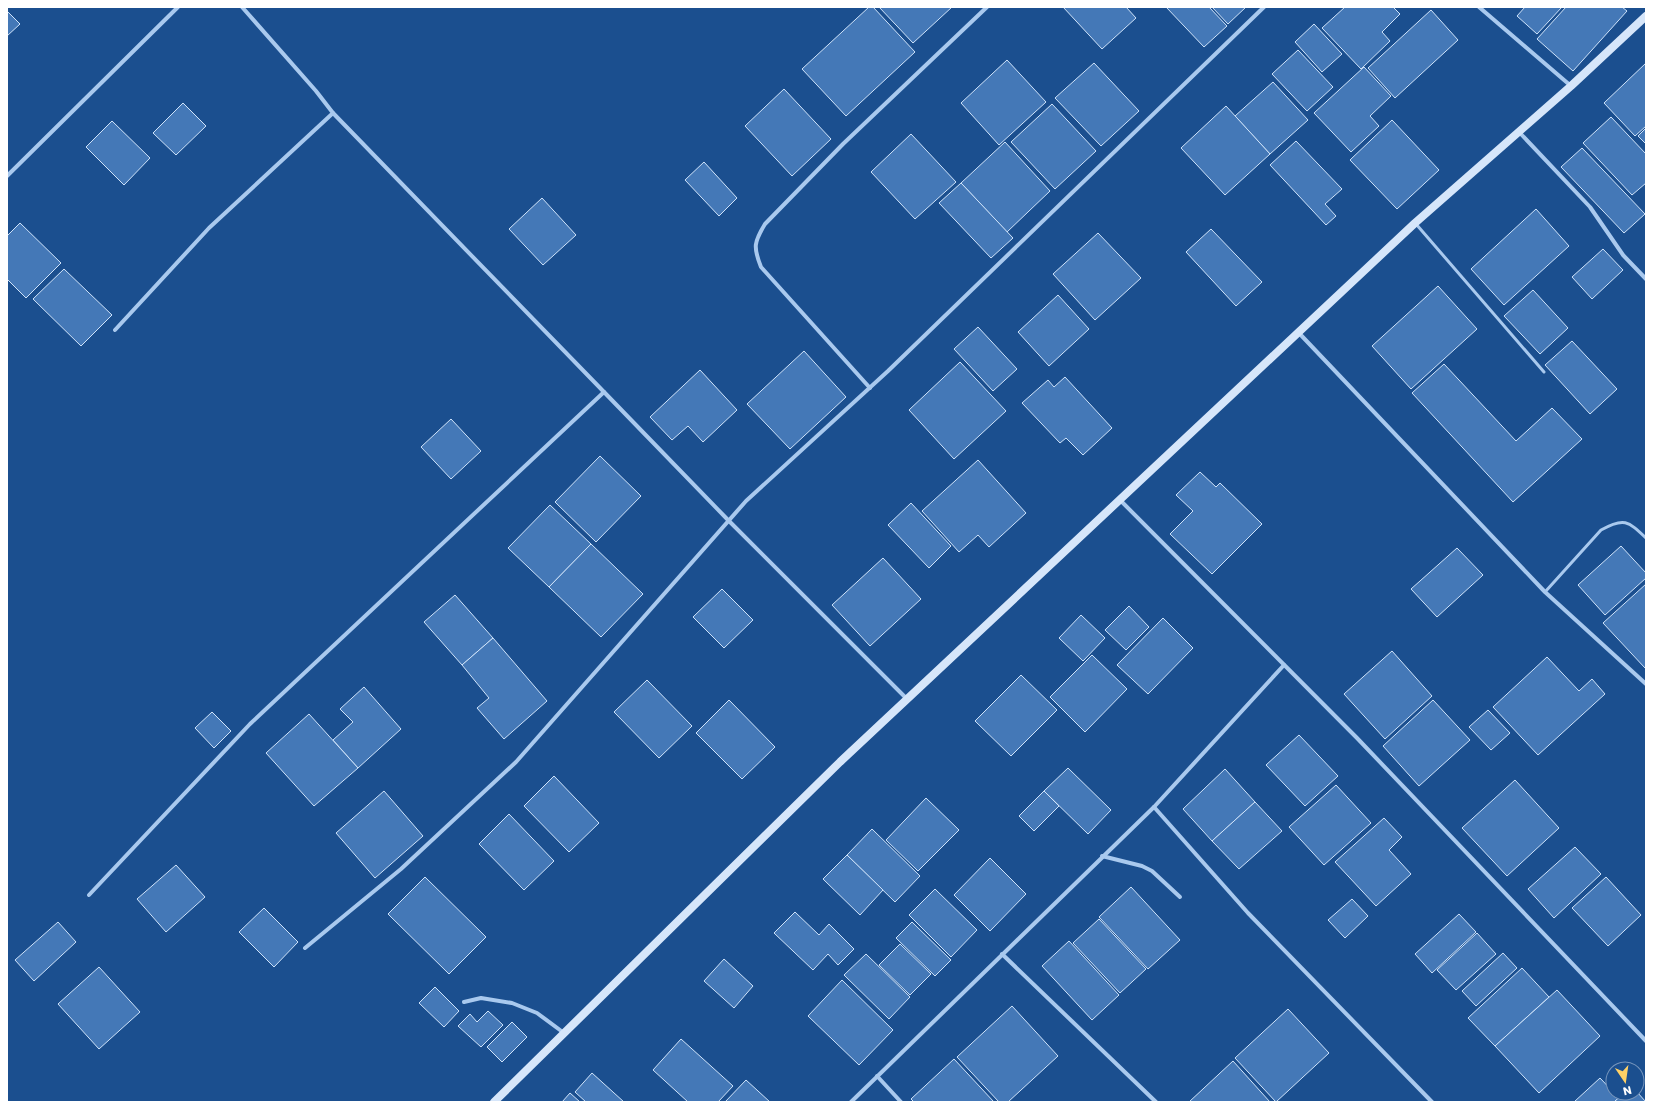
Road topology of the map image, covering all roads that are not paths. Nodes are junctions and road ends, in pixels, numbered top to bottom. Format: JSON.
{"nodes":[{"id":1,"x":178,"y":7,"type":"edge"},
{"id":2,"x":242,"y":7,"type":"edge"},
{"id":3,"x":987,"y":7,"type":"edge"},
{"id":4,"x":1264,"y":7,"type":"edge"},
{"id":5,"x":1479,"y":7,"type":"edge"},
{"id":6,"x":1646,"y":16,"type":"edge"},
{"id":7,"x":1572,"y":86,"type":"junction"},
{"id":8,"x":333,"y":113,"type":"junction"},
{"id":9,"x":1519,"y":132,"type":"junction"},
{"id":10,"x":7,"y":176,"type":"edge"},
{"id":11,"x":1415,"y":223,"type":"junction"},
{"id":12,"x":1646,"y":279,"type":"edge"},
{"id":13,"x":115,"y":330,"type":"dead end"},
{"id":14,"x":1298,"y":332,"type":"junction"},
{"id":15,"x":1544,"y":372,"type":"dead end"},
{"id":16,"x":870,"y":388,"type":"junction"},
{"id":17,"x":604,"y":392,"type":"junction"},
{"id":18,"x":1119,"y":500,"type":"junction"},
{"id":19,"x":729,"y":521,"type":"junction"},
{"id":20,"x":1646,"y":538,"type":"edge"},
{"id":21,"x":1545,"y":592,"type":"junction"},
{"id":22,"x":1284,"y":665,"type":"junction"},
{"id":23,"x":1646,"y":684,"type":"edge"},
{"id":24,"x":907,"y":700,"type":"junction"},
{"id":25,"x":1154,"y":807,"type":"junction"},
{"id":26,"x":1102,"y":856,"type":"junction"},
{"id":27,"x":89,"y":895,"type":"dead end"},
{"id":28,"x":1180,"y":897,"type":"dead end"},
{"id":29,"x":305,"y":948,"type":"dead end"},
{"id":30,"x":1002,"y":954,"type":"junction"},
{"id":31,"x":464,"y":1002,"type":"dead end"},
{"id":32,"x":564,"y":1033,"type":"junction"},
{"id":33,"x":1646,"y":1041,"type":"edge"},
{"id":34,"x":878,"y":1076,"type":"junction"},
{"id":35,"x":494,"y":1102,"type":"edge"},
{"id":36,"x":851,"y":1102,"type":"edge"},
{"id":37,"x":901,"y":1102,"type":"edge"},
{"id":38,"x":1156,"y":1102,"type":"edge"},
{"id":39,"x":1432,"y":1102,"type":"edge"}],
"edges":[{"from":1,"to":10,"type":"street"},
{"from":2,"to":8,"type":"street"},
{"from":3,"to":16,"type":"street"},
{"from":4,"to":16,"type":"street"},
{"from":5,"to":7,"type":"street"},
{"from":6,"to":7,"type":"street"},
{"from":7,"to":9,"type":"street"},
{"from":8,"to":13,"type":"street"},
{"from":8,"to":17,"type":"street"},
{"from":9,"to":11,"type":"street"},
{"from":9,"to":12,"type":"street"},
{"from":11,"to":14,"type":"street"},
{"from":11,"to":15,"type":"lane"},
{"from":14,"to":18,"type":"street"},
{"from":14,"to":21,"type":"street"},
{"from":16,"to":19,"type":"street"},
{"from":17,"to":19,"type":"street"},
{"from":17,"to":27,"type":"street"},
{"from":18,"to":22,"type":"street"},
{"from":18,"to":24,"type":"street"},
{"from":19,"to":24,"type":"street"},
{"from":19,"to":29,"type":"street"},
{"from":20,"to":21,"type":"lane"},
{"from":21,"to":23,"type":"street"},
{"from":22,"to":25,"type":"street"},
{"from":22,"to":33,"type":"street"},
{"from":24,"to":32,"type":"street"},
{"from":25,"to":26,"type":"street"},
{"from":25,"to":39,"type":"street"},
{"from":26,"to":28,"type":"street"},
{"from":26,"to":30,"type":"street"},
{"from":30,"to":34,"type":"street"},
{"from":30,"to":38,"type":"street"},
{"from":31,"to":32,"type":"street"},
{"from":32,"to":35,"type":"street"},
{"from":34,"to":36,"type":"street"},
{"from":34,"to":37,"type":"street"}]}
